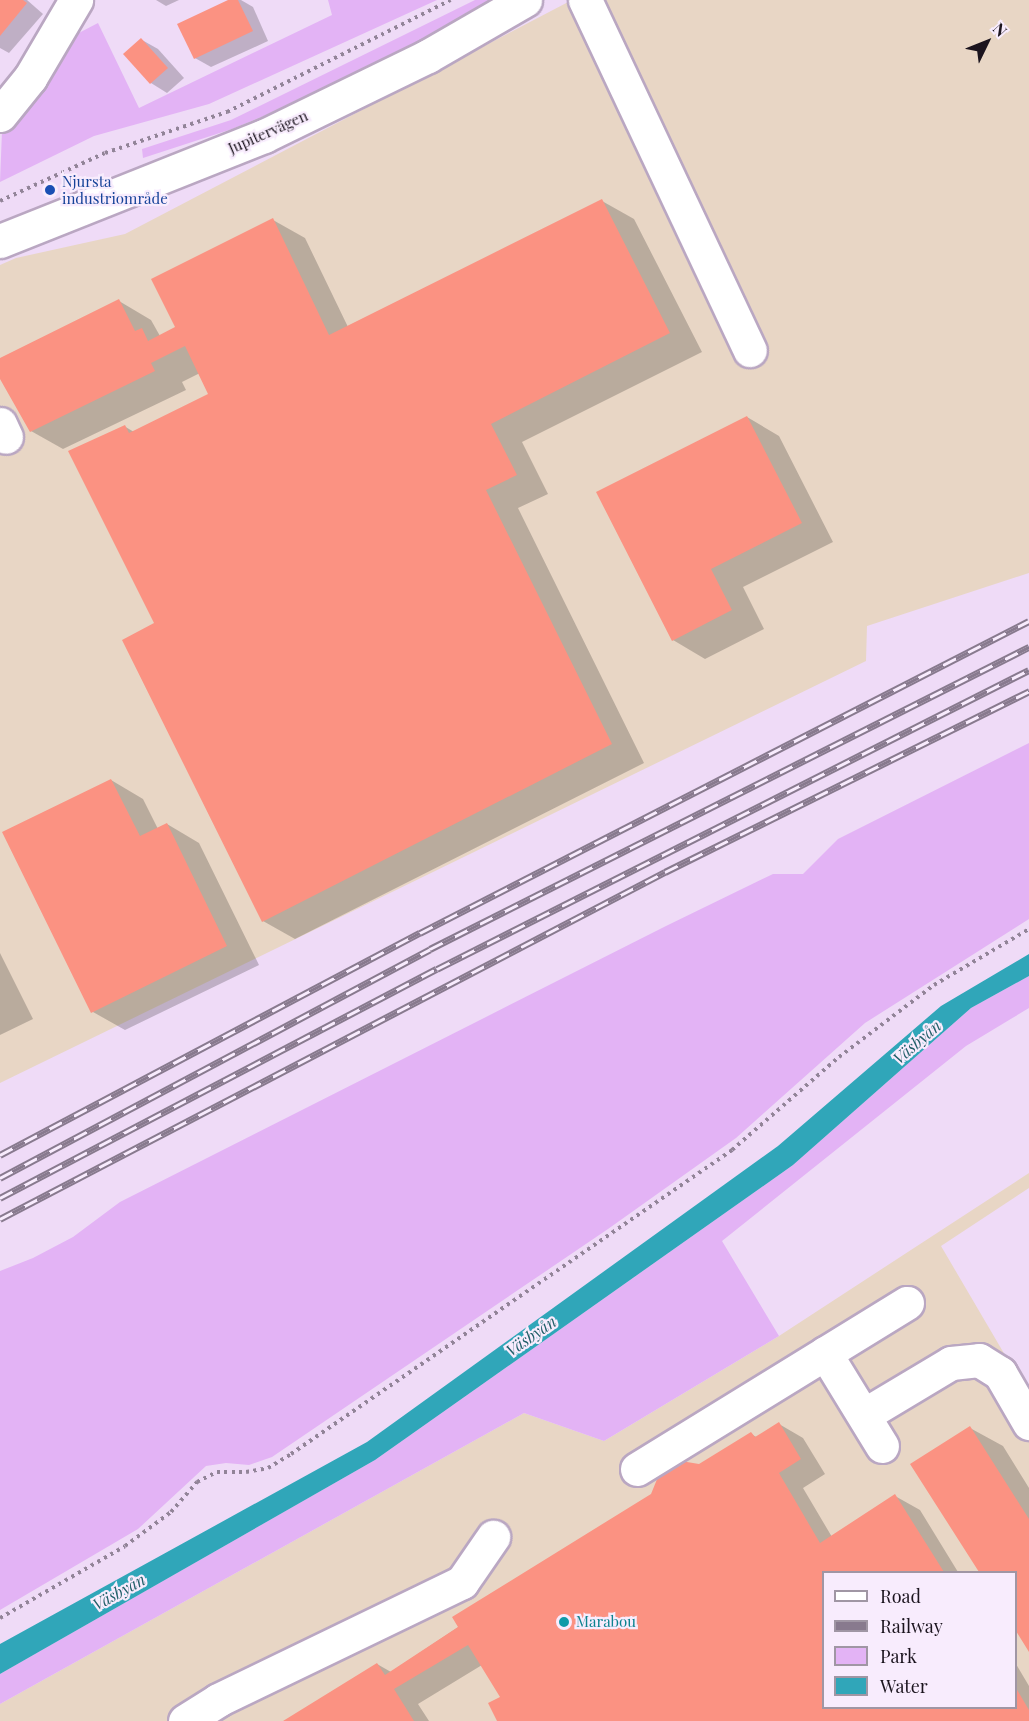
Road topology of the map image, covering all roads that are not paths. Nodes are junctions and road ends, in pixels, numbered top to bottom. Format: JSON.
{"nodes":[{"id":1,"x":76,"y":0,"type":"edge"},
{"id":2,"x":525,"y":0,"type":"edge"},
{"id":3,"x":585,"y":0,"type":"edge"},
{"id":4,"x":0,"y":115,"type":"edge"},
{"id":5,"x":0,"y":241,"type":"edge"},
{"id":6,"x":750,"y":350,"type":"dead end"},
{"id":7,"x":907,"y":1303,"type":"dead end"},
{"id":8,"x":825,"y":1353,"type":"junction"},
{"id":9,"x":864,"y":1414,"type":"junction"},
{"id":10,"x":1029,"y":1423,"type":"edge"},
{"id":11,"x":882,"y":1446,"type":"dead end"},
{"id":12,"x":637,"y":1469,"type":"dead end"},
{"id":13,"x":493,"y":1537,"type":"dead end"},
{"id":14,"x":185,"y":1721,"type":"edge"}],
"edges":[{"from":1,"to":4,"type":"street"},
{"from":2,"to":5,"type":"street","name":"Jupitervägen"},
{"from":3,"to":6,"type":"street"},
{"from":7,"to":8,"type":"street"},
{"from":8,"to":9,"type":"street"},
{"from":8,"to":12,"type":"street"},
{"from":9,"to":10,"type":"street"},
{"from":9,"to":11,"type":"street"},
{"from":13,"to":14,"type":"street"}]}
